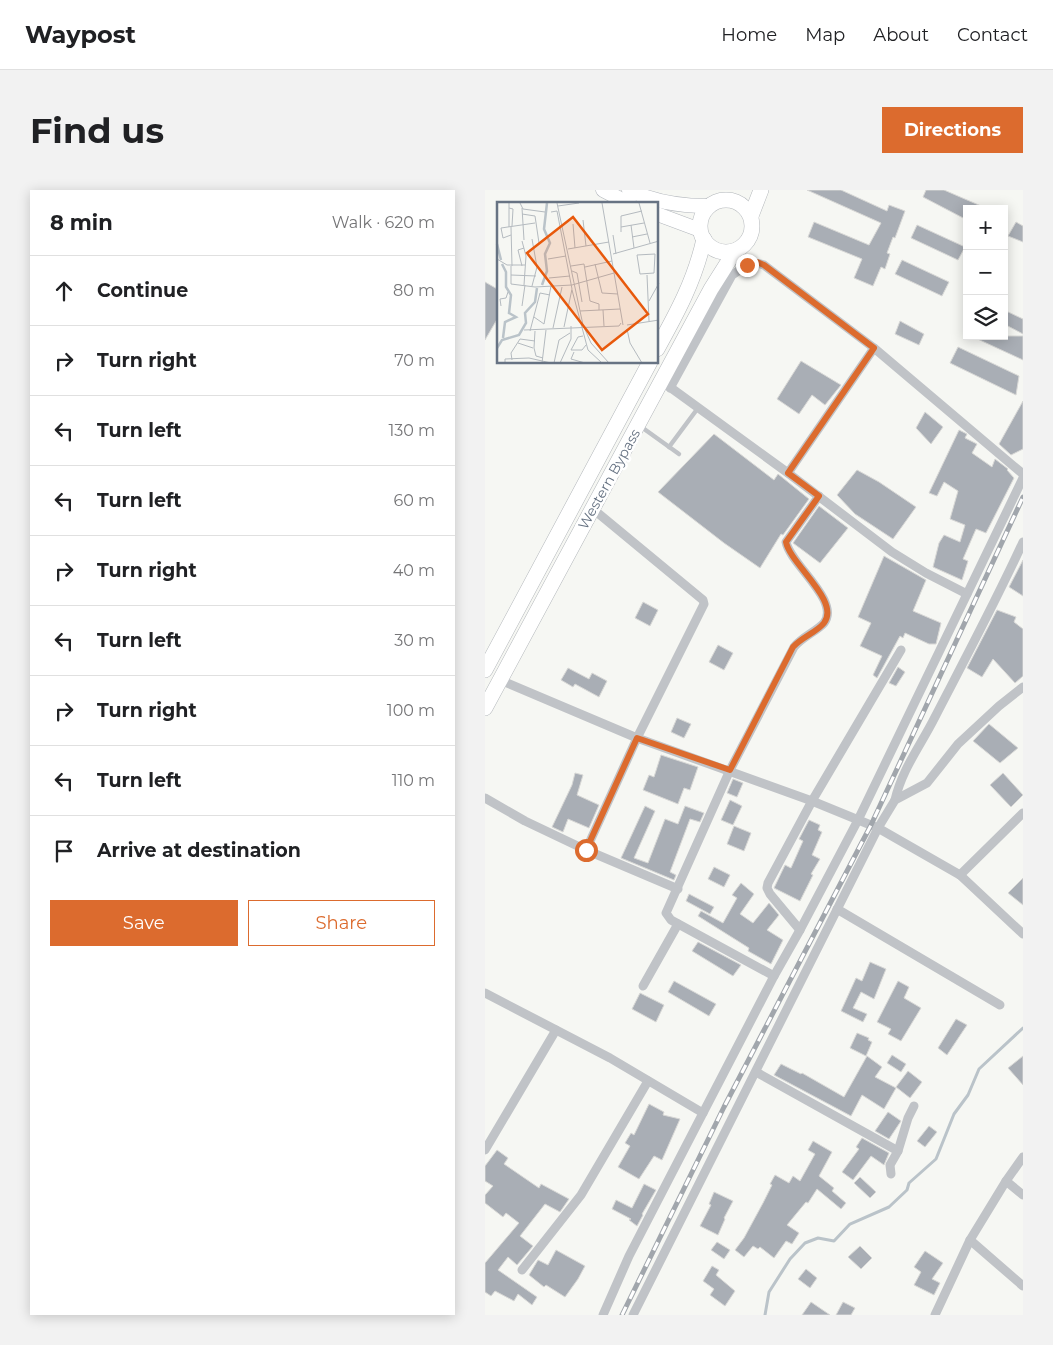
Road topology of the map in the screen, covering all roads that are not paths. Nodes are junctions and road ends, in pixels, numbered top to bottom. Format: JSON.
{"nodes":[{"id":1,"x":603,"y":190,"type":"edge"},
{"id":2,"x":629,"y":190,"type":"edge"},
{"id":3,"x":761,"y":190,"type":"edge"},
{"id":4,"x":728,"y":195,"type":"edge"},
{"id":5,"x":626,"y":202,"type":"edge"},
{"id":6,"x":707,"y":206,"type":"junction"},
{"id":7,"x":659,"y":215,"type":"edge"},
{"id":8,"x":751,"y":216,"type":"junction"},
{"id":9,"x":702,"y":235,"type":"junction"},
{"id":10,"x":735,"y":251,"type":"junction"},
{"id":11,"x":659,"y":345,"type":"edge"},
{"id":12,"x":874,"y":348,"type":"junction"},
{"id":13,"x":649,"y":364,"type":"edge"},
{"id":14,"x":666,"y":385,"type":"junction"},
{"id":15,"x":699,"y":408,"type":"junction"},
{"id":16,"x":639,"y":426,"type":"junction"},
{"id":17,"x":669,"y":447,"type":"junction"},
{"id":18,"x":679,"y":454,"type":"dead end"},
{"id":19,"x":788,"y":473,"type":"junction"},
{"id":20,"x":1023,"y":474,"type":"edge"},
{"id":21,"x":1023,"y":478,"type":"edge"},
{"id":22,"x":819,"y":496,"type":"junction"},
{"id":23,"x":593,"y":509,"type":"junction"},
{"id":24,"x":1023,"y":542,"type":"edge"},
{"id":25,"x":967,"y":594,"type":"junction"},
{"id":26,"x":901,"y":650,"type":"dead end"},
{"id":27,"x":485,"y":670,"type":"edge"},
{"id":28,"x":500,"y":680,"type":"junction"},
{"id":29,"x":1023,"y":687,"type":"edge"},
{"id":30,"x":485,"y":708,"type":"edge"},
{"id":31,"x":637,"y":738,"type":"junction"},
{"id":32,"x":730,"y":770,"type":"junction"},
{"id":33,"x":485,"y":798,"type":"edge"},
{"id":34,"x":895,"y":800,"type":"junction"},
{"id":35,"x":812,"y":801,"type":"junction"},
{"id":36,"x":1023,"y":812,"type":"edge"},
{"id":37,"x":858,"y":820,"type":"junction"},
{"id":38,"x":878,"y":828,"type":"junction"},
{"id":39,"x":586,"y":850,"type":"junction"},
{"id":40,"x":960,"y":875,"type":"junction"},
{"id":41,"x":678,"y":889,"type":"junction"},
{"id":42,"x":837,"y":909,"type":"junction"},
{"id":43,"x":678,"y":924,"type":"junction"},
{"id":44,"x":800,"y":930,"type":"junction"},
{"id":45,"x":1023,"y":934,"type":"edge"},
{"id":46,"x":774,"y":976,"type":"junction"},
{"id":47,"x":643,"y":986,"type":"dead end"},
{"id":48,"x":485,"y":993,"type":"edge"},
{"id":49,"x":1000,"y":1005,"type":"dead end"},
{"id":50,"x":556,"y":1030,"type":"junction"},
{"id":51,"x":756,"y":1072,"type":"junction"},
{"id":52,"x":648,"y":1081,"type":"junction"},
{"id":53,"x":914,"y":1106,"type":"dead end"},
{"id":54,"x":703,"y":1113,"type":"junction"},
{"id":55,"x":485,"y":1150,"type":"edge"},
{"id":56,"x":898,"y":1151,"type":"junction"},
{"id":57,"x":1023,"y":1157,"type":"edge"},
{"id":58,"x":891,"y":1174,"type":"dead end"},
{"id":59,"x":1006,"y":1181,"type":"junction"},
{"id":60,"x":1023,"y":1195,"type":"edge"},
{"id":61,"x":970,"y":1240,"type":"junction"},
{"id":62,"x":522,"y":1270,"type":"dead end"},
{"id":63,"x":1023,"y":1286,"type":"edge"},
{"id":64,"x":603,"y":1315,"type":"edge"},
{"id":65,"x":633,"y":1315,"type":"edge"},
{"id":66,"x":935,"y":1315,"type":"edge"}],
"edges":[{"from":1,"to":5,"type":"main road"},
{"from":2,"to":6,"type":"main road"},
{"from":3,"to":8,"type":"main road"},
{"from":4,"to":6,"type":"main road"},
{"from":4,"to":8,"type":"main road"},
{"from":6,"to":9,"type":"main road"},
{"from":7,"to":9,"type":"main road"},
{"from":8,"to":10,"type":"main road"},
{"from":9,"to":10,"type":"main road"},
{"from":9,"to":11,"type":"main road"},
{"from":10,"to":14,"type":"main road","name":"Western Bypass"},
{"from":12,"to":14,"type":"street"},
{"from":12,"to":19,"type":"street"},
{"from":12,"to":20,"type":"street"},
{"from":13,"to":27,"type":"main road","name":"Western Bypass"},
{"from":14,"to":15,"type":"street"},
{"from":14,"to":16,"type":"main road","name":"Western Bypass"},
{"from":15,"to":17,"type":"lane"},
{"from":15,"to":19,"type":"street"},
{"from":16,"to":17,"type":"lane"},
{"from":16,"to":23,"type":"main road","name":"Western Bypass"},
{"from":17,"to":18,"type":"lane"},
{"from":19,"to":22,"type":"street"},
{"from":21,"to":25,"type":"street"},
{"from":22,"to":25,"type":"street"},
{"from":22,"to":32,"type":"street"},
{"from":23,"to":28,"type":"main road","name":"Western Bypass"},
{"from":23,"to":31,"type":"street"},
{"from":24,"to":34,"type":"street"},
{"from":25,"to":37,"type":"street"},
{"from":26,"to":35,"type":"street"},
{"from":28,"to":30,"type":"main road","name":"Western Bypass"},
{"from":28,"to":31,"type":"street"},
{"from":29,"to":34,"type":"street"},
{"from":31,"to":32,"type":"street"},
{"from":31,"to":39,"type":"street"},
{"from":32,"to":35,"type":"street"},
{"from":32,"to":41,"type":"street"},
{"from":33,"to":39,"type":"street"},
{"from":34,"to":38,"type":"street"},
{"from":35,"to":37,"type":"street"},
{"from":35,"to":44,"type":"street"},
{"from":36,"to":40,"type":"street"},
{"from":37,"to":38,"type":"street"},
{"from":37,"to":44,"type":"street"},
{"from":38,"to":40,"type":"street"},
{"from":38,"to":42,"type":"street"},
{"from":39,"to":41,"type":"street"},
{"from":40,"to":45,"type":"street"},
{"from":41,"to":43,"type":"street"},
{"from":42,"to":49,"type":"street"},
{"from":42,"to":51,"type":"street"},
{"from":43,"to":46,"type":"street"},
{"from":43,"to":47,"type":"street"},
{"from":44,"to":46,"type":"street"},
{"from":46,"to":54,"type":"street"},
{"from":48,"to":50,"type":"street"},
{"from":50,"to":52,"type":"street"},
{"from":50,"to":55,"type":"street"},
{"from":51,"to":56,"type":"street"},
{"from":51,"to":65,"type":"street"},
{"from":52,"to":54,"type":"street"},
{"from":52,"to":62,"type":"street"},
{"from":53,"to":56,"type":"street"},
{"from":54,"to":64,"type":"street"},
{"from":56,"to":58,"type":"street"},
{"from":57,"to":59,"type":"street"},
{"from":59,"to":60,"type":"street"},
{"from":59,"to":61,"type":"street"},
{"from":61,"to":63,"type":"street"},
{"from":61,"to":66,"type":"street"}]}
